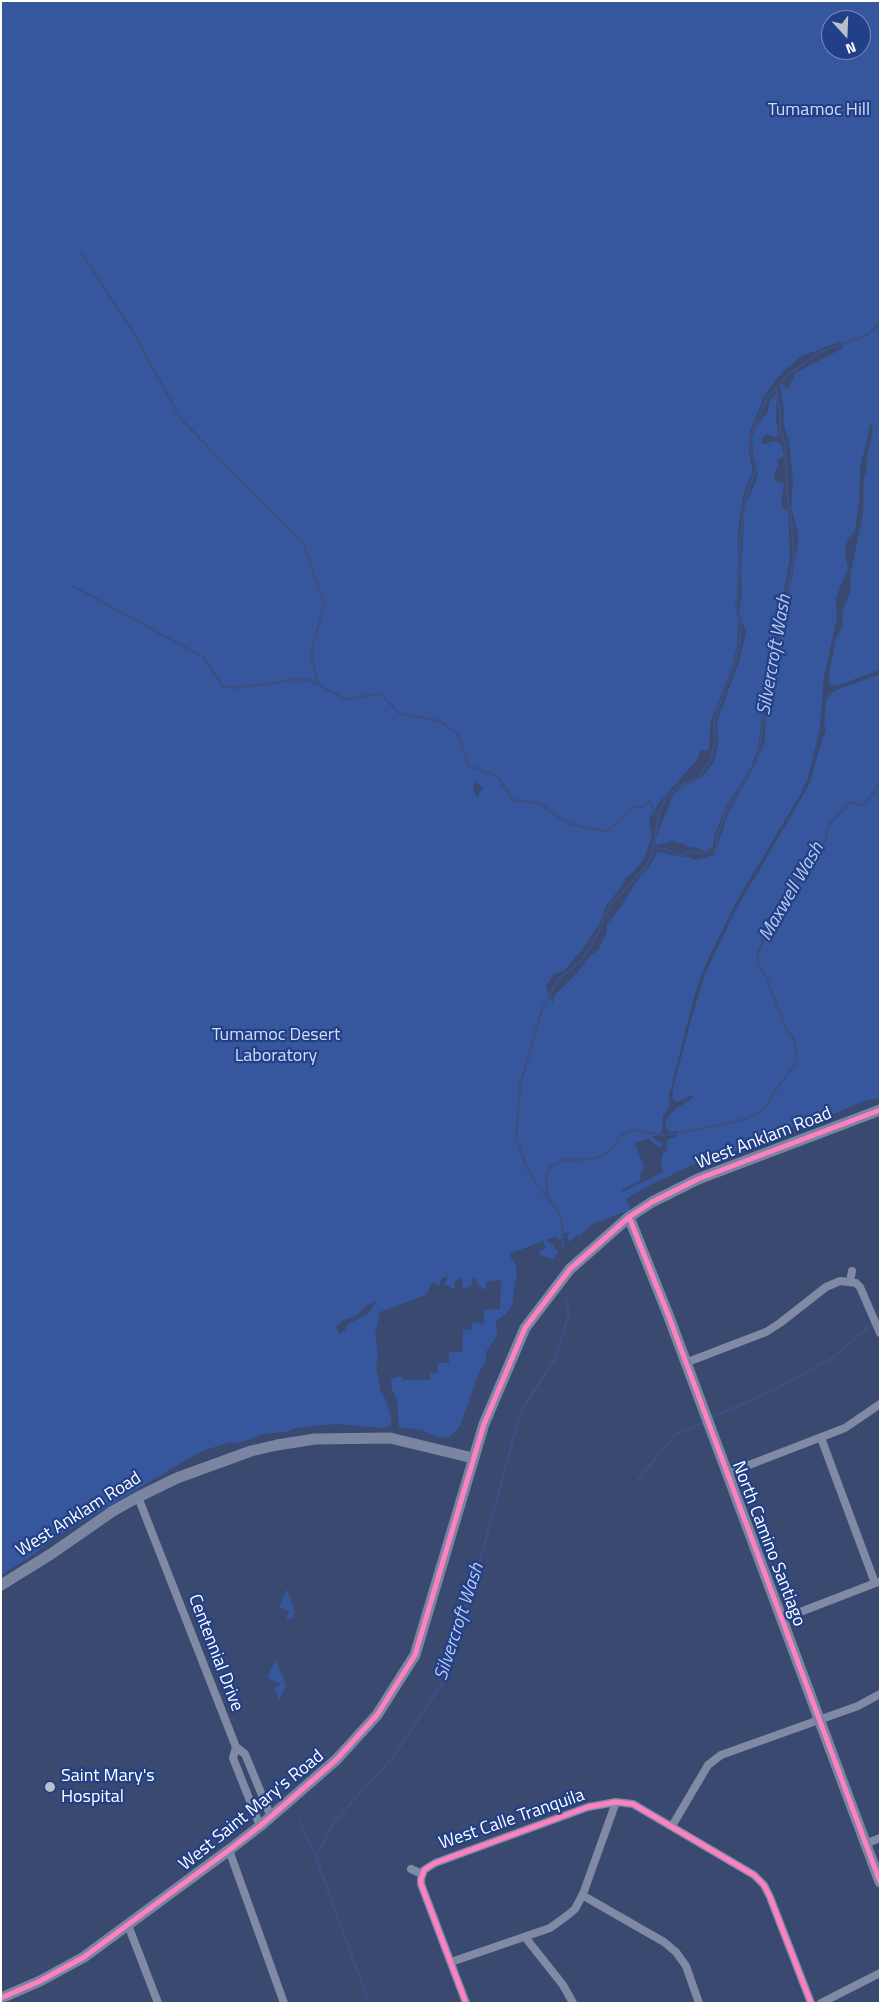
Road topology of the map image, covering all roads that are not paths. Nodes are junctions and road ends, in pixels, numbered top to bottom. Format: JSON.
{"nodes":[{"id":1,"x":880,"y":1110,"type":"edge"},
{"id":2,"x":629,"y":1217,"type":"junction"},
{"id":3,"x":852,"y":1271,"type":"dead end"},
{"id":4,"x":852,"y":1282,"type":"junction"},
{"id":5,"x":880,"y":1333,"type":"edge"},
{"id":6,"x":685,"y":1363,"type":"junction"},
{"id":7,"x":880,"y":1404,"type":"edge"},
{"id":8,"x":821,"y":1438,"type":"junction"},
{"id":9,"x":473,"y":1458,"type":"junction"},
{"id":10,"x":728,"y":1473,"type":"junction"},
{"id":11,"x":138,"y":1496,"type":"junction"},
{"id":12,"x":878,"y":1582,"type":"edge"},
{"id":13,"x":1,"y":1585,"type":"edge"},
{"id":14,"x":782,"y":1620,"type":"junction"},
{"id":15,"x":880,"y":1694,"type":"edge"},
{"id":16,"x":818,"y":1720,"type":"junction"},
{"id":17,"x":236,"y":1747,"type":"junction"},
{"id":18,"x":616,"y":1802,"type":"junction"},
{"id":19,"x":271,"y":1817,"type":"junction"},
{"id":20,"x":260,"y":1826,"type":"junction"},
{"id":21,"x":672,"y":1826,"type":"junction"},
{"id":22,"x":880,"y":1838,"type":"edge"},
{"id":23,"x":865,"y":1844,"type":"junction"},
{"id":24,"x":229,"y":1850,"type":"junction"},
{"id":25,"x":411,"y":1869,"type":"dead end"},
{"id":26,"x":422,"y":1874,"type":"junction"},
{"id":27,"x":880,"y":1882,"type":"edge"},
{"id":28,"x":582,"y":1896,"type":"junction"},
{"id":29,"x":128,"y":1925,"type":"junction"},
{"id":30,"x":525,"y":1937,"type":"junction"},
{"id":31,"x":451,"y":1962,"type":"junction"},
{"id":32,"x":880,"y":1974,"type":"edge"},
{"id":33,"x":1,"y":1998,"type":"edge"},
{"id":34,"x":158,"y":2003,"type":"edge"},
{"id":35,"x":284,"y":2003,"type":"edge"},
{"id":36,"x":466,"y":2003,"type":"edge"},
{"id":37,"x":572,"y":2003,"type":"edge"},
{"id":38,"x":699,"y":2003,"type":"edge"},
{"id":39,"x":811,"y":2003,"type":"edge"},
{"id":40,"x":821,"y":2003,"type":"edge"}],
"edges":[{"from":1,"to":2,"type":"main road","name":"West Anklam Road"},
{"from":2,"to":6,"type":"main road","name":"North Camino Santiago"},
{"from":2,"to":9,"type":"main road","name":"West Anklam Road"},
{"from":3,"to":4,"type":"street"},
{"from":4,"to":5,"type":"street"},
{"from":4,"to":6,"type":"street"},
{"from":6,"to":10,"type":"main road","name":"North Camino Santiago"},
{"from":7,"to":8,"type":"street"},
{"from":8,"to":10,"type":"street"},
{"from":8,"to":12,"type":"street"},
{"from":9,"to":11,"type":"main road","name":"West Anklam Road"},
{"from":9,"to":19,"type":"main road","name":"West Saint Mary's Road"},
{"from":10,"to":14,"type":"main road","name":"North Camino Santiago"},
{"from":11,"to":13,"type":"main road","name":"West Anklam Road"},
{"from":11,"to":17,"type":"street","name":"Centennial Drive"},
{"from":12,"to":14,"type":"street"},
{"from":14,"to":16,"type":"main road","name":"North Camino Santiago"},
{"from":15,"to":16,"type":"street"},
{"from":16,"to":21,"type":"street"},
{"from":16,"to":23,"type":"main road","name":"North Camino Santiago"},
{"from":17,"to":19,"type":"street","name":"Centennial Drive"},
{"from":17,"to":20,"type":"street"},
{"from":18,"to":21,"type":"street","name":"West Calle Tranquila"},
{"from":18,"to":26,"type":"street","name":"West Calle Tranquila"},
{"from":18,"to":28,"type":"street"},
{"from":19,"to":20,"type":"main road","name":"West Saint Mary's Road"},
{"from":20,"to":24,"type":"main road","name":"West Saint Mary's Road"},
{"from":21,"to":39,"type":"street","name":"West Calle Tranquila"},
{"from":22,"to":23,"type":"street"},
{"from":23,"to":27,"type":"main road","name":"North Camino Santiago"},
{"from":24,"to":29,"type":"main road","name":"West Saint Mary's Road"},
{"from":24,"to":35,"type":"street"},
{"from":25,"to":26,"type":"street"},
{"from":26,"to":31,"type":"street"},
{"from":28,"to":30,"type":"street"},
{"from":28,"to":38,"type":"street"},
{"from":29,"to":33,"type":"main road","name":"West Saint Mary's Road"},
{"from":29,"to":34,"type":"street"},
{"from":30,"to":31,"type":"street"},
{"from":30,"to":37,"type":"street"},
{"from":31,"to":36,"type":"street"},
{"from":32,"to":40,"type":"street"}]}
